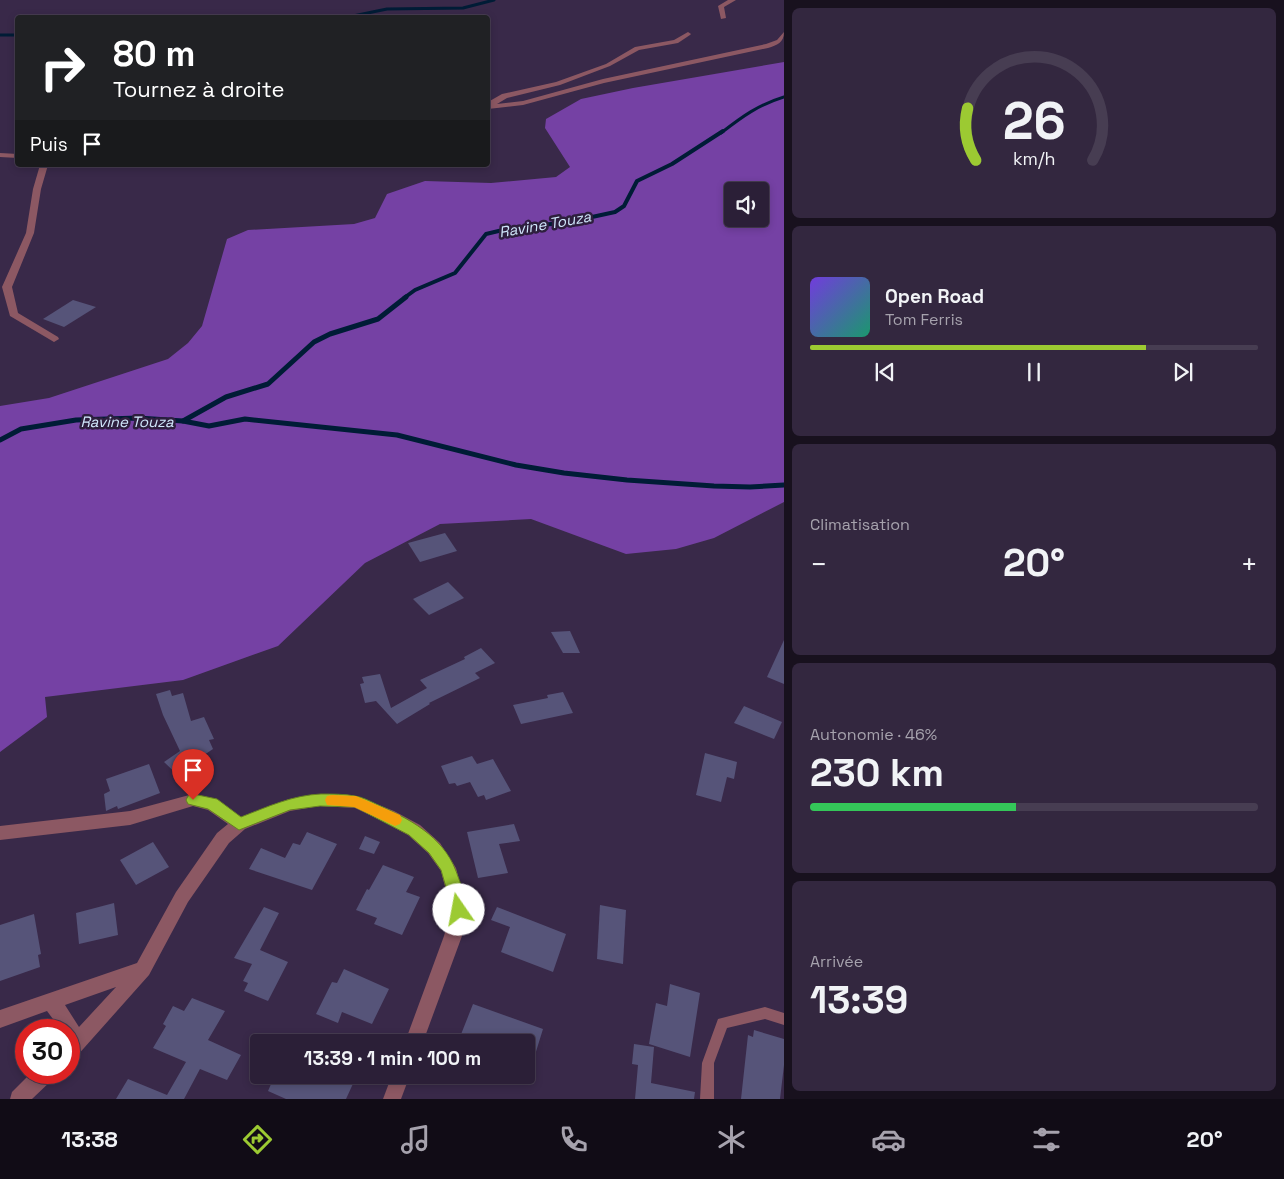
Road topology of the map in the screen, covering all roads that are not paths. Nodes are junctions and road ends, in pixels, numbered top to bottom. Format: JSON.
{"nodes":[{"id":1,"x":733,"y":0,"type":"edge"},
{"id":2,"x":722,"y":18,"type":"dead end"},
{"id":3,"x":688,"y":34,"type":"dead end"},
{"id":4,"x":784,"y":34,"type":"edge"},
{"id":5,"x":490,"y":106,"type":"edge"},
{"id":6,"x":490,"y":107,"type":"edge"},
{"id":7,"x":0,"y":155,"type":"edge"},
{"id":8,"x":15,"y":156,"type":"edge"},
{"id":9,"x":43,"y":167,"type":"edge"},
{"id":10,"x":54,"y":339,"type":"dead end"},
{"id":11,"x":239,"y":824,"type":"junction"},
{"id":12,"x":0,"y":833,"type":"edge"},
{"id":13,"x":143,"y":969,"type":"junction"},
{"id":14,"x":50,"y":1002,"type":"junction"},
{"id":15,"x":0,"y":1019,"type":"edge"},
{"id":16,"x":65,"y":1019,"type":"edge"},
{"id":17,"x":784,"y":1019,"type":"edge"},
{"id":18,"x":417,"y":1034,"type":"edge"},
{"id":19,"x":80,"y":1038,"type":"edge"},
{"id":20,"x":34,"y":1084,"type":"edge"},
{"id":21,"x":398,"y":1084,"type":"edge"},
{"id":22,"x":19,"y":1099,"type":"edge"},
{"id":23,"x":392,"y":1099,"type":"edge"},
{"id":24,"x":707,"y":1099,"type":"edge"}],
"edges":[{"from":1,"to":2,"type":"street"},
{"from":3,"to":5,"type":"street"},
{"from":4,"to":6,"type":"street"},
{"from":7,"to":8,"type":"street"},
{"from":9,"to":10,"type":"street"},
{"from":11,"to":12,"type":"street"},
{"from":11,"to":13,"type":"street"},
{"from":11,"to":18,"type":"street"},
{"from":13,"to":14,"type":"street"},
{"from":13,"to":19,"type":"street"},
{"from":14,"to":15,"type":"street"},
{"from":14,"to":16,"type":"street"},
{"from":17,"to":24,"type":"lane"},
{"from":20,"to":22,"type":"street"},
{"from":21,"to":23,"type":"street"}]}
